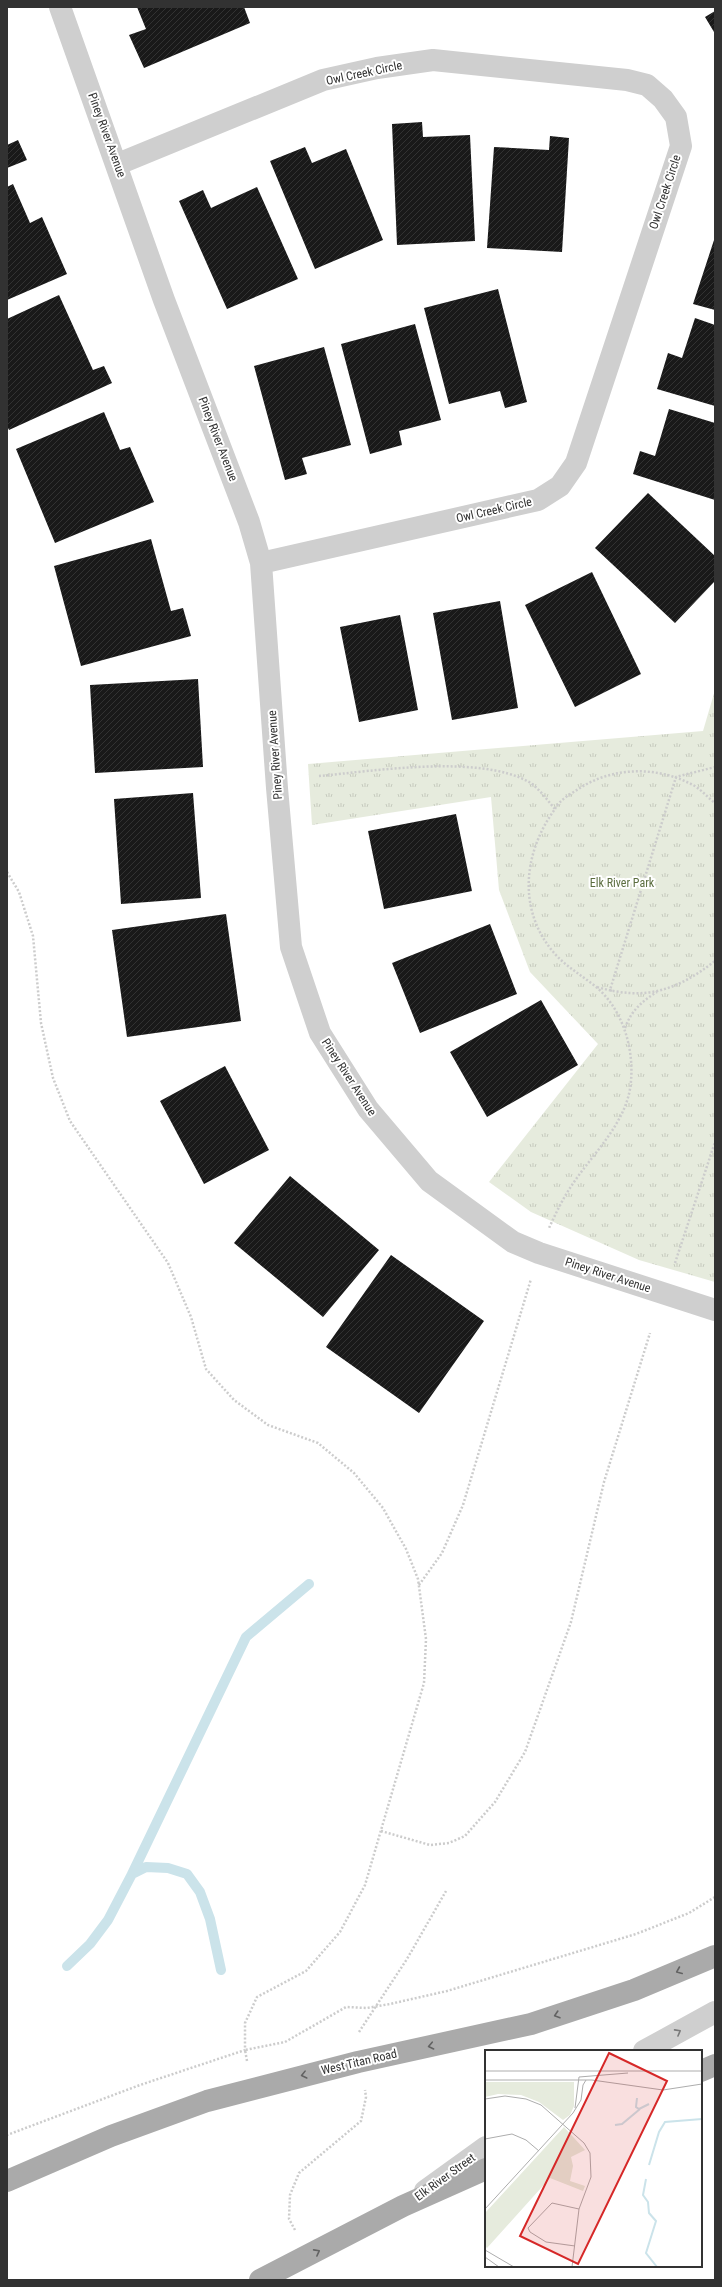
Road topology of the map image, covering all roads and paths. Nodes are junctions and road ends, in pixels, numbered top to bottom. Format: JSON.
{"nodes":[{"id":1,"x":60,"y":7,"type":"edge"},
{"id":2,"x":118,"y":164,"type":"junction"},
{"id":3,"x":261,"y":563,"type":"junction"},
{"id":4,"x":715,"y":767,"type":"edge"},
{"id":5,"x":319,"y":776,"type":"dead end"},
{"id":6,"x":676,"y":777,"type":"junction"},
{"id":7,"x":715,"y":803,"type":"edge"},
{"id":8,"x":555,"y":809,"type":"junction"},
{"id":9,"x":7,"y":872,"type":"edge"},
{"id":10,"x":715,"y":961,"type":"edge"},
{"id":11,"x":596,"y":986,"type":"junction"},
{"id":12,"x":610,"y":990,"type":"junction"},
{"id":13,"x":661,"y":990,"type":"junction"},
{"id":14,"x":624,"y":1028,"type":"junction"},
{"id":15,"x":715,"y":1142,"type":"edge"},
{"id":16,"x":539,"y":1253,"type":"junction"},
{"id":17,"x":675,"y":1263,"type":"dead end"},
{"id":18,"x":715,"y":1310,"type":"edge"},
{"id":19,"x":650,"y":1333,"type":"dead end"},
{"id":20,"x":419,"y":1585,"type":"junction"},
{"id":21,"x":381,"y":1831,"type":"junction"},
{"id":22,"x":446,"y":1891,"type":"dead end"},
{"id":23,"x":715,"y":1897,"type":"edge"},
{"id":24,"x":715,"y":1956,"type":"edge"},
{"id":25,"x":376,"y":2007,"type":"junction"},
{"id":26,"x":715,"y":2012,"type":"edge"},
{"id":27,"x":245,"y":2050,"type":"junction"},
{"id":28,"x":646,"y":2050,"type":"edge"},
{"id":29,"x":715,"y":2065,"type":"edge"},
{"id":30,"x":361,"y":2070,"type":"junction"},
{"id":31,"x":702,"y":2071,"type":"edge"},
{"id":32,"x":253,"y":2088,"type":"junction"},
{"id":33,"x":7,"y":2135,"type":"edge"},
{"id":34,"x":485,"y":2148,"type":"edge"},
{"id":35,"x":485,"y":2169,"type":"edge"},
{"id":36,"x":7,"y":2181,"type":"edge"},
{"id":37,"x":403,"y":2206,"type":"junction"},
{"id":38,"x":296,"y":2232,"type":"dead end"},
{"id":39,"x":260,"y":2280,"type":"edge"}],
"edges":[{"from":1,"to":2,"type":"street","name":"Piney River Avenue"},
{"from":2,"to":3,"type":"street","name":"Piney River Avenue"},
{"from":2,"to":3,"type":"street","name":"Owl Creek Circle"},
{"from":3,"to":16,"type":"street","name":"Piney River Avenue"},
{"from":4,"to":6,"type":"path"},
{"from":5,"to":8,"type":"path"},
{"from":6,"to":7,"type":"path"},
{"from":6,"to":8,"type":"path"},
{"from":6,"to":12,"type":"path"},
{"from":8,"to":11,"type":"path"},
{"from":9,"to":20,"type":"path"},
{"from":10,"to":13,"type":"path"},
{"from":11,"to":12,"type":"path"},
{"from":11,"to":14,"type":"path"},
{"from":12,"to":13,"type":"path"},
{"from":13,"to":14,"type":"path"},
{"from":14,"to":16,"type":"path"},
{"from":15,"to":17,"type":"path"},
{"from":16,"to":18,"type":"street","name":"Piney River Avenue"},
{"from":16,"to":20,"type":"path"},
{"from":19,"to":21,"type":"path"},
{"from":20,"to":21,"type":"path"},
{"from":21,"to":27,"type":"path"},
{"from":22,"to":25,"type":"path"},
{"from":23,"to":25,"type":"path"},
{"from":24,"to":30,"type":"main road","name":"West Titan Road","one_way":true},
{"from":25,"to":27,"type":"path"},
{"from":25,"to":30,"type":"path"},
{"from":28,"to":26,"type":"street","one_way":true},
{"from":27,"to":32,"type":"path"},
{"from":27,"to":33,"type":"path"},
{"from":29,"to":31,"type":"main road"},
{"from":30,"to":32,"type":"main road","name":"West Titan Road","one_way":true},
{"from":30,"to":38,"type":"path"},
{"from":32,"to":36,"type":"main road","name":"West Titan Road"},
{"from":34,"to":37,"type":"street","name":"Elk River Street"},
{"from":35,"to":37,"type":"main road"},
{"from":39,"to":37,"type":"main road","one_way":true}]}
